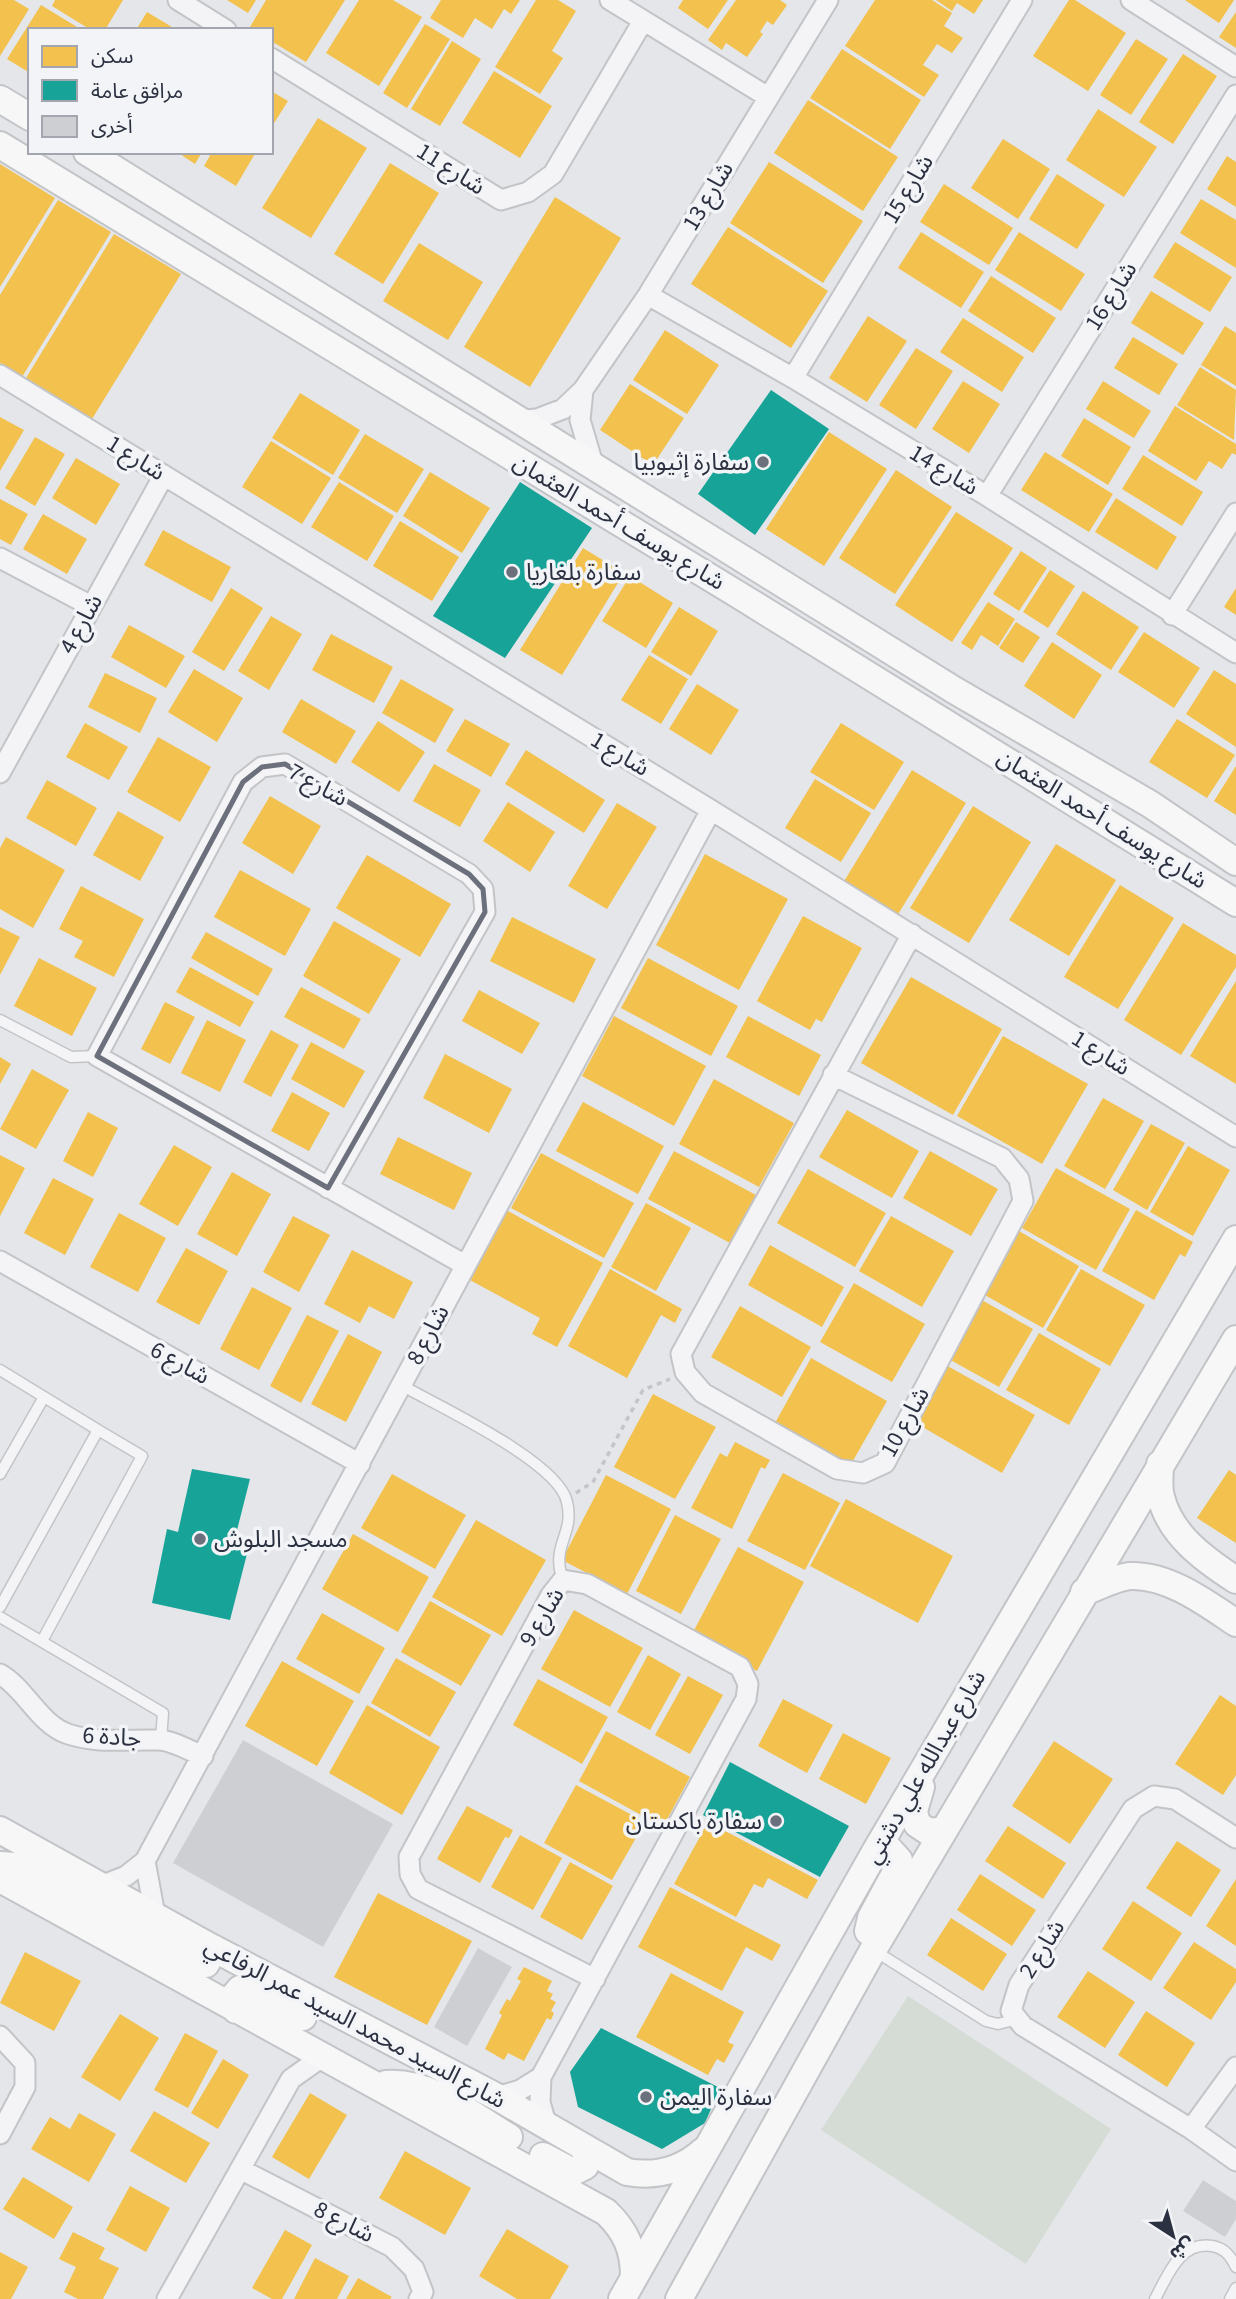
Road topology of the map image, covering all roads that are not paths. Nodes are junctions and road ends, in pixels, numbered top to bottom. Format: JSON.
{"nodes":[{"id":1,"x":178,"y":0,"type":"edge"},
{"id":2,"x":610,"y":0,"type":"edge"},
{"id":3,"x":828,"y":0,"type":"edge"},
{"id":4,"x":1022,"y":0,"type":"edge"},
{"id":5,"x":1131,"y":0,"type":"edge"},
{"id":6,"x":643,"y":21,"type":"junction"},
{"id":7,"x":223,"y":28,"type":"edge"},
{"id":8,"x":273,"y":59,"type":"edge"},
{"id":9,"x":1236,"y":67,"type":"edge"},
{"id":10,"x":1236,"y":95,"type":"edge"},
{"id":11,"x":768,"y":97,"type":"junction"},
{"id":12,"x":0,"y":99,"type":"edge"},
{"id":13,"x":28,"y":116,"type":"edge"},
{"id":14,"x":0,"y":145,"type":"edge"},
{"id":15,"x":91,"y":154,"type":"edge"},
{"id":16,"x":648,"y":295,"type":"junction"},
{"id":17,"x":0,"y":375,"type":"edge"},
{"id":18,"x":793,"y":378,"type":"junction"},
{"id":19,"x":583,"y":390,"type":"junction"},
{"id":20,"x":523,"y":420,"type":"junction"},
{"id":21,"x":593,"y":464,"type":"junction"},
{"id":22,"x":164,"y":475,"type":"junction"},
{"id":23,"x":987,"y":496,"type":"junction"},
{"id":24,"x":1236,"y":513,"type":"edge"},
{"id":25,"x":0,"y":558,"type":"edge"},
{"id":26,"x":742,"y":597,"type":"junction"},
{"id":27,"x":91,"y":606,"type":"junction"},
{"id":28,"x":1172,"y":615,"type":"junction"},
{"id":29,"x":1236,"y":653,"type":"edge"},
{"id":30,"x":954,"y":690,"type":"junction"},
{"id":31,"x":986,"y":746,"type":"junction"},
{"id":32,"x":0,"y":773,"type":"edge"},
{"id":33,"x":1150,"y":804,"type":"junction"},
{"id":34,"x":711,"y":810,"type":"junction"},
{"id":35,"x":1168,"y":860,"type":"junction"},
{"id":36,"x":1236,"y":862,"type":"edge"},
{"id":37,"x":1236,"y":887,"type":"edge"},
{"id":38,"x":1236,"y":903,"type":"edge"},
{"id":39,"x":912,"y":934,"type":"junction"},
{"id":40,"x":0,"y":1020,"type":"edge"},
{"id":41,"x":97,"y":1056,"type":"junction"},
{"id":42,"x":833,"y":1075,"type":"junction"},
{"id":43,"x":1236,"y":1138,"type":"edge"},
{"id":44,"x":328,"y":1188,"type":"junction"},
{"id":45,"x":1236,"y":1239,"type":"edge"},
{"id":46,"x":0,"y":1261,"type":"edge"},
{"id":47,"x":465,"y":1265,"type":"junction"},
{"id":48,"x":1236,"y":1339,"type":"edge"},
{"id":49,"x":0,"y":1370,"type":"edge"},
{"id":50,"x":401,"y":1385,"type":"junction"},
{"id":51,"x":44,"y":1397,"type":"junction"},
{"id":52,"x":98,"y":1430,"type":"junction"},
{"id":53,"x":0,"y":1446,"type":"edge"},
{"id":54,"x":12,"y":1453,"type":"junction"},
{"id":55,"x":360,"y":1464,"type":"junction"},
{"id":56,"x":1160,"y":1464,"type":"junction"},
{"id":57,"x":0,"y":1474,"type":"edge"},
{"id":58,"x":1229,"y":1576,"type":"edge"},
{"id":59,"x":563,"y":1580,"type":"junction"},
{"id":60,"x":1084,"y":1592,"type":"junction"},
{"id":61,"x":1198,"y":1598,"type":"junction"},
{"id":62,"x":0,"y":1607,"type":"edge"},
{"id":63,"x":0,"y":1616,"type":"edge"},
{"id":64,"x":1236,"y":1623,"type":"edge"},
{"id":65,"x":42,"y":1641,"type":"junction"},
{"id":66,"x":0,"y":1674,"type":"edge"},
{"id":67,"x":161,"y":1740,"type":"junction"},
{"id":68,"x":935,"y":1749,"type":"junction"},
{"id":69,"x":203,"y":1756,"type":"junction"},
{"id":70,"x":943,"y":1829,"type":"junction"},
{"id":71,"x":0,"y":1830,"type":"edge"},
{"id":72,"x":1236,"y":1838,"type":"edge"},
{"id":73,"x":875,"y":1852,"type":"junction"},
{"id":74,"x":145,"y":1861,"type":"junction"},
{"id":75,"x":0,"y":1866,"type":"edge"},
{"id":76,"x":0,"y":1879,"type":"edge"},
{"id":77,"x":103,"y":1885,"type":"junction"},
{"id":78,"x":155,"y":1914,"type":"junction"},
{"id":79,"x":209,"y":1946,"type":"junction"},
{"id":80,"x":873,"y":1950,"type":"junction"},
{"id":81,"x":595,"y":1979,"type":"junction"},
{"id":82,"x":236,"y":2010,"type":"junction"},
{"id":83,"x":1017,"y":2019,"type":"junction"},
{"id":84,"x":0,"y":2036,"type":"edge"},
{"id":85,"x":290,"y":2040,"type":"junction"},
{"id":86,"x":322,"y":2057,"type":"junction"},
{"id":87,"x":417,"y":2057,"type":"junction"},
{"id":88,"x":1236,"y":2067,"type":"edge"},
{"id":89,"x":541,"y":2077,"type":"junction"},
{"id":90,"x":291,"y":2079,"type":"junction"},
{"id":91,"x":378,"y":2085,"type":"junction"},
{"id":92,"x":497,"y":2097,"type":"junction"},
{"id":93,"x":547,"y":2127,"type":"junction"},
{"id":94,"x":1191,"y":2129,"type":"junction"},
{"id":95,"x":0,"y":2134,"type":"edge"},
{"id":96,"x":711,"y":2141,"type":"junction"},
{"id":97,"x":582,"y":2147,"type":"junction"},
{"id":98,"x":1236,"y":2161,"type":"edge"},
{"id":99,"x":240,"y":2169,"type":"junction"},
{"id":100,"x":1236,"y":2267,"type":"edge"},
{"id":101,"x":628,"y":2288,"type":"edge"},
{"id":102,"x":1236,"y":2288,"type":"edge"},
{"id":103,"x":167,"y":2299,"type":"edge"},
{"id":104,"x":419,"y":2299,"type":"edge"},
{"id":105,"x":679,"y":2299,"type":"edge"},
{"id":106,"x":1156,"y":2299,"type":"edge"},
{"id":107,"x":1230,"y":2299,"type":"edge"}],
"edges":[{"from":1,"to":7,"type":"street"},
{"from":2,"to":6,"type":"street"},
{"from":3,"to":11,"type":"street","name":"شارع 13"},
{"from":4,"to":18,"type":"street","name":"شارع 15"},
{"from":5,"to":9,"type":"street"},
{"from":6,"to":8,"type":"street","name":"شارع 11"},
{"from":6,"to":11,"type":"street"},
{"from":10,"to":23,"type":"street","name":"شارع 16"},
{"from":11,"to":16,"type":"street","name":"شارع 13"},
{"from":12,"to":13,"type":"street"},
{"from":14,"to":26,"type":"street","name":"شارع يوسف أحمد العثمان"},
{"from":15,"to":20,"type":"street","name":"شارع يوسف أحمد العثمان"},
{"from":16,"to":18,"type":"street","name":"شارع 14"},
{"from":16,"to":19,"type":"street","name":"شارع 13"},
{"from":17,"to":22,"type":"street","name":"شارع 1"},
{"from":18,"to":23,"type":"street","name":"شارع 14"},
{"from":19,"to":20,"type":"street","name":"شارع 13"},
{"from":19,"to":21,"type":"street"},
{"from":20,"to":21,"type":"street","name":"شارع يوسف أحمد العثمان"},
{"from":21,"to":30,"type":"street","name":"شارع يوسف أحمد العثمان"},
{"from":22,"to":27,"type":"street","name":"شارع 4"},
{"from":22,"to":34,"type":"street","name":"شارع 1"},
{"from":23,"to":28,"type":"street","name":"شارع 14"},
{"from":24,"to":28,"type":"street"},
{"from":25,"to":27,"type":"street"},
{"from":26,"to":30,"type":"street"},
{"from":26,"to":31,"type":"street","name":"شارع يوسف أحمد العثمان"},
{"from":27,"to":32,"type":"street","name":"شارع 4"},
{"from":28,"to":29,"type":"street","name":"شارع 14"},
{"from":30,"to":33,"type":"street","name":"شارع يوسف أحمد العثمان"},
{"from":31,"to":33,"type":"street"},
{"from":31,"to":35,"type":"street","name":"شارع يوسف أحمد العثمان"},
{"from":33,"to":36,"type":"street","name":"شارع يوسف أحمد العثمان"},
{"from":34,"to":39,"type":"street","name":"شارع 1"},
{"from":34,"to":47,"type":"street","name":"شارع 8"},
{"from":35,"to":37,"type":"street"},
{"from":35,"to":38,"type":"street","name":"شارع يوسف أحمد العثمان"},
{"from":39,"to":42,"type":"street"},
{"from":39,"to":43,"type":"street","name":"شارع 1"},
{"from":40,"to":41,"type":"lane"},
{"from":41,"to":44,"type":"street"},
{"from":41,"to":44,"type":"street","name":"شارع 7"},
{"from":42,"to":42,"type":"street","name":"شارع 10"},
{"from":44,"to":47,"type":"street"},
{"from":45,"to":68,"type":"street","name":"شارع عبدالله علي دشتي"},
{"from":46,"to":55,"type":"street","name":"شارع 6"},
{"from":47,"to":50,"type":"street","name":"شارع 8"},
{"from":48,"to":56,"type":"street","name":"شارع عبدالله علي دشتي"},
{"from":49,"to":51,"type":"lane"},
{"from":50,"to":55,"type":"street","name":"شارع 8"},
{"from":50,"to":59,"type":"lane"},
{"from":51,"to":52,"type":"lane"},
{"from":51,"to":54,"type":"lane"},
{"from":52,"to":62,"type":"lane"},
{"from":52,"to":65,"type":"lane"},
{"from":53,"to":54,"type":"lane"},
{"from":54,"to":57,"type":"lane"},
{"from":55,"to":69,"type":"street","name":"شارع 8"},
{"from":56,"to":58,"type":"street"},
{"from":56,"to":60,"type":"street","name":"شارع عبدالله علي دشتي"},
{"from":58,"to":61,"type":"street"},
{"from":59,"to":81,"type":"street","name":"شارع 9"},
{"from":59,"to":81,"type":"street","name":"شارع 9"},
{"from":60,"to":61,"type":"street"},
{"from":60,"to":70,"type":"street","name":"شارع عبدالله علي دشتي"},
{"from":61,"to":64,"type":"street"},
{"from":63,"to":65,"type":"lane"},
{"from":65,"to":67,"type":"lane"},
{"from":66,"to":67,"type":"street","name":"جادة 6"},
{"from":67,"to":69,"type":"street","name":"جادة 6"},
{"from":68,"to":70,"type":"street"},
{"from":68,"to":73,"type":"street","name":"شارع عبدالله علي دشتي"},
{"from":69,"to":74,"type":"street","name":"شارع 8"},
{"from":70,"to":80,"type":"street","name":"شارع عبدالله علي دشتي"},
{"from":71,"to":77,"type":"street","name":"شارع السيد محمد السيد عمر الرفاعي"},
{"from":72,"to":83,"type":"street","name":"شارع 2"},
{"from":73,"to":80,"type":"street"},
{"from":73,"to":96,"type":"street","name":"شارع عبدالله علي دشتي"},
{"from":74,"to":77,"type":"street","name":"شارع 8"},
{"from":74,"to":78,"type":"street"},
{"from":75,"to":79,"type":"street"},
{"from":76,"to":82,"type":"street","name":"شارع السيد محمد السيد عمر الرفاعي"},
{"from":77,"to":78,"type":"street","name":"شارع السيد محمد السيد عمر الرفاعي"},
{"from":78,"to":79,"type":"street","name":"شارع السيد محمد السيد عمر الرفاعي"},
{"from":79,"to":87,"type":"street","name":"شارع السيد محمد السيد عمر الرفاعي"},
{"from":80,"to":83,"type":"lane"},
{"from":80,"to":105,"type":"street","name":"شارع عبدالله علي دشتي"},
{"from":81,"to":89,"type":"street","name":"شارع 9"},
{"from":82,"to":85,"type":"street","name":"شارع السيد محمد السيد عمر الرفاعي"},
{"from":82,"to":87,"type":"street"},
{"from":83,"to":94,"type":"street"},
{"from":84,"to":95,"type":"street"},
{"from":85,"to":86,"type":"street","name":"شارع السيد محمد السيد عمر الرفاعي"},
{"from":85,"to":90,"type":"street"},
{"from":86,"to":90,"type":"street"},
{"from":86,"to":91,"type":"street","name":"شارع السيد محمد السيد عمر الرفاعي"},
{"from":87,"to":92,"type":"street","name":"شارع السيد محمد السيد عمر الرفاعي"},
{"from":88,"to":94,"type":"street"},
{"from":89,"to":92,"type":"street"},
{"from":89,"to":93,"type":"street"},
{"from":90,"to":99,"type":"street"},
{"from":91,"to":97,"type":"street"},
{"from":91,"to":101,"type":"street","name":"شارع السيد محمد السيد عمر الرفاعي"},
{"from":92,"to":93,"type":"street","name":"شارع السيد محمد السيد عمر الرفاعي"},
{"from":93,"to":97,"type":"street","name":"شارع السيد محمد السيد عمر الرفاعي"},
{"from":94,"to":98,"type":"street"},
{"from":96,"to":97,"type":"street","name":"شارع السيد محمد السيد عمر الرفاعي"},
{"from":96,"to":101,"type":"street","name":"شارع عبدالله علي دشتي"},
{"from":99,"to":103,"type":"street"},
{"from":99,"to":104,"type":"street","name":"شارع 8"},
{"from":100,"to":106,"type":"lane"},
{"from":102,"to":107,"type":"lane"}]}
